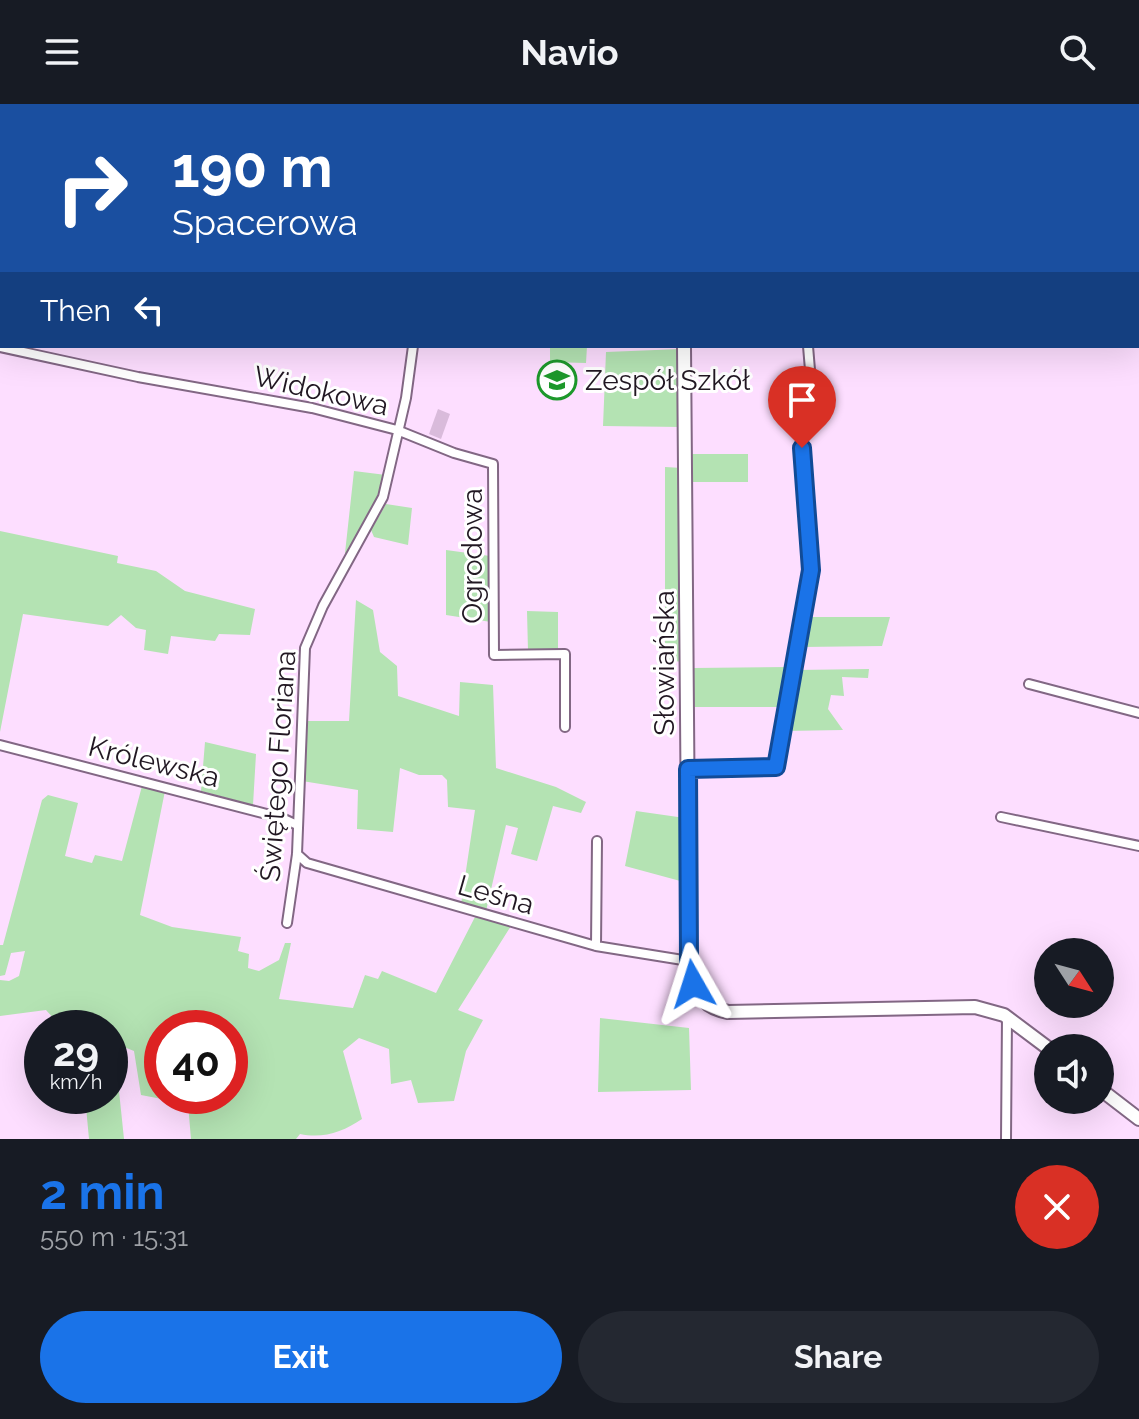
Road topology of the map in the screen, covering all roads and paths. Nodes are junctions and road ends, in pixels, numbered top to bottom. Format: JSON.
{"nodes":[{"id":1,"x":5,"y":348,"type":"edge"},
{"id":2,"x":413,"y":348,"type":"edge"},
{"id":3,"x":684,"y":348,"type":"edge"},
{"id":4,"x":808,"y":348,"type":"edge"},
{"id":5,"x":397,"y":430,"type":"junction"},
{"id":6,"x":1029,"y":684,"type":"dead end"},
{"id":7,"x":1139,"y":713,"type":"edge"},
{"id":8,"x":565,"y":727,"type":"dead end"},
{"id":9,"x":0,"y":745,"type":"edge"},
{"id":10,"x":688,"y":769,"type":"junction"},
{"id":11,"x":1001,"y":817,"type":"dead end"},
{"id":12,"x":297,"y":825,"type":"junction"},
{"id":13,"x":597,"y":841,"type":"dead end"},
{"id":14,"x":1139,"y":846,"type":"edge"},
{"id":15,"x":297,"y":854,"type":"junction"},
{"id":16,"x":287,"y":923,"type":"dead end"},
{"id":17,"x":596,"y":946,"type":"junction"},
{"id":18,"x":689,"y":961,"type":"junction"},
{"id":19,"x":1007,"y":1017,"type":"junction"},
{"id":20,"x":1034,"y":1037,"type":"edge"},
{"id":21,"x":1114,"y":1100,"type":"edge"},
{"id":22,"x":1139,"y":1119,"type":"edge"},
{"id":23,"x":1006,"y":1139,"type":"edge"}],
"edges":[{"from":1,"to":5,"type":"street","name":"Widokowa"},
{"from":2,"to":5,"type":"street","name":"Świętego Floriana"},
{"from":3,"to":10,"type":"street","name":"Słowiańska"},
{"from":4,"to":10,"type":"street"},
{"from":5,"to":8,"type":"street","name":"Ogrodowa"},
{"from":5,"to":12,"type":"street","name":"Świętego Floriana"},
{"from":6,"to":7,"type":"street"},
{"from":9,"to":12,"type":"street","name":"Królewska"},
{"from":10,"to":18,"type":"street","name":"Słowiańska"},
{"from":11,"to":14,"type":"street"},
{"from":12,"to":15,"type":"street","name":"Świętego Floriana"},
{"from":13,"to":17,"type":"street"},
{"from":15,"to":16,"type":"street","name":"Świętego Floriana"},
{"from":15,"to":17,"type":"street","name":"Leśna"},
{"from":17,"to":18,"type":"street","name":"Leśna"},
{"from":18,"to":19,"type":"street","name":"Słowiańska"},
{"from":19,"to":20,"type":"street","name":"Słowiańska"},
{"from":19,"to":23,"type":"street"},
{"from":21,"to":22,"type":"street"}]}
